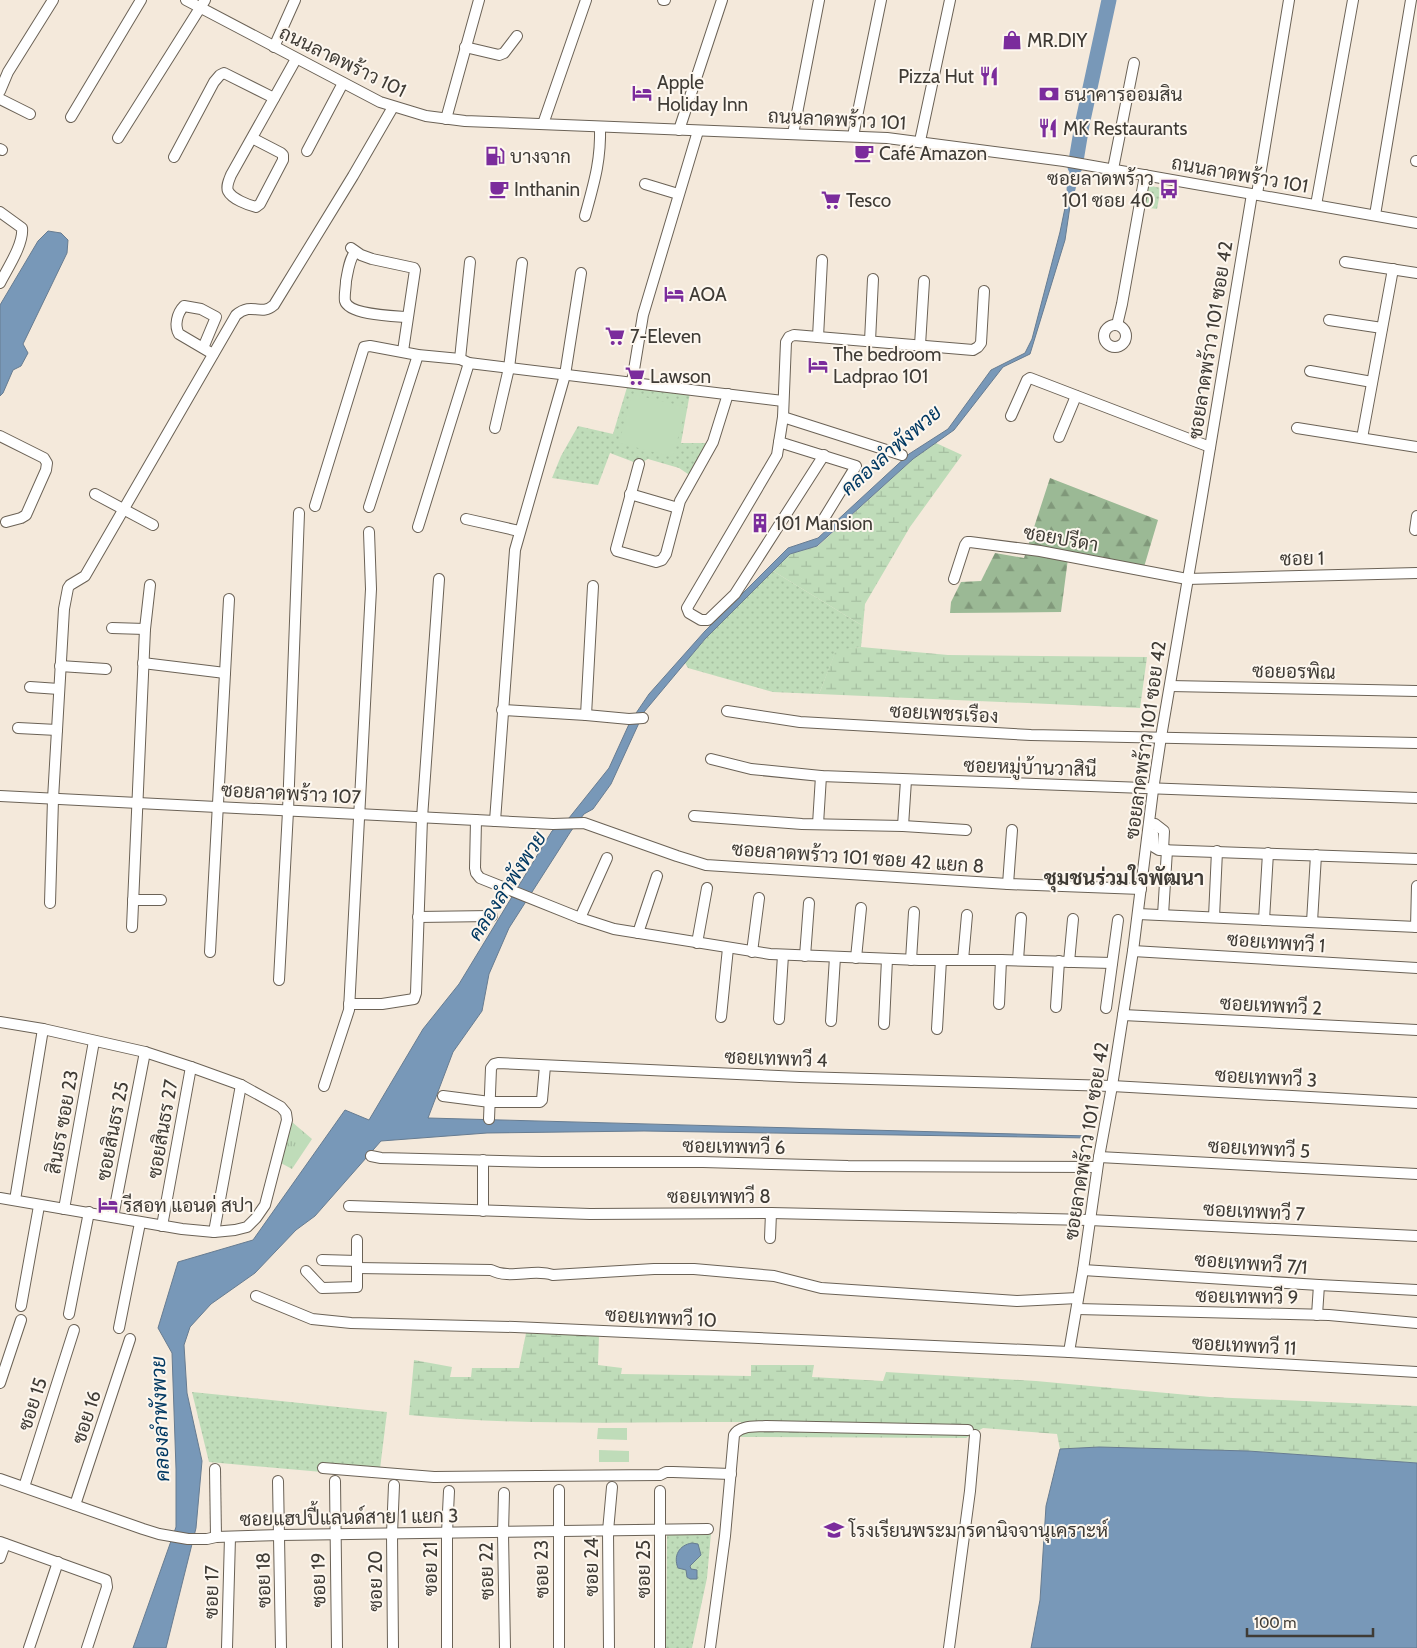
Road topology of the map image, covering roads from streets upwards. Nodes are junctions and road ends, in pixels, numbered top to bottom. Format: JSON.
{"nodes":[{"id":1,"x":53,"y":0,"type":"edge"},
{"id":2,"x":141,"y":0,"type":"edge"},
{"id":3,"x":186,"y":0,"type":"edge"},
{"id":4,"x":295,"y":0,"type":"edge"},
{"id":5,"x":479,"y":0,"type":"edge"},
{"id":6,"x":585,"y":0,"type":"edge"},
{"id":7,"x":722,"y":0,"type":"edge"},
{"id":8,"x":819,"y":0,"type":"edge"},
{"id":9,"x":881,"y":0,"type":"edge"},
{"id":10,"x":950,"y":0,"type":"edge"},
{"id":11,"x":1289,"y":0,"type":"edge"},
{"id":12,"x":1353,"y":0,"type":"edge"},
{"id":13,"x":1411,"y":0,"type":"edge"},
{"id":14,"x":202,"y":4,"type":"edge"},
{"id":15,"x":517,"y":36,"type":"dead end"},
{"id":16,"x":274,"y":47,"type":"junction"},
{"id":17,"x":465,"y":47,"type":"junction"},
{"id":18,"x":296,"y":59,"type":"junction"},
{"id":19,"x":1134,"y":63,"type":"dead end"},
{"id":20,"x":343,"y":83,"type":"junction"},
{"id":21,"x":0,"y":91,"type":"edge"},
{"id":22,"x":274,"y":98,"type":"junction"},
{"id":23,"x":0,"y":99,"type":"edge"},
{"id":24,"x":393,"y":107,"type":"junction"},
{"id":25,"x":30,"y":114,"type":"dead end"},
{"id":26,"x":71,"y":117,"type":"dead end"},
{"id":27,"x":446,"y":119,"type":"junction"},
{"id":28,"x":544,"y":124,"type":"junction"},
{"id":29,"x":600,"y":126,"type":"junction"},
{"id":30,"x":679,"y":130,"type":"junction"},
{"id":31,"x":698,"y":131,"type":"junction"},
{"id":32,"x":793,"y":134,"type":"junction"},
{"id":33,"x":854,"y":136,"type":"junction"},
{"id":34,"x":118,"y":138,"type":"dead end"},
{"id":35,"x":252,"y":138,"type":"junction"},
{"id":36,"x":920,"y":141,"type":"junction"},
{"id":37,"x":307,"y":151,"type":"dead end"},
{"id":38,"x":174,"y":157,"type":"dead end"},
{"id":39,"x":1113,"y":169,"type":"junction"},
{"id":40,"x":1145,"y":175,"type":"junction"},
{"id":41,"x":646,"y":184,"type":"dead end"},
{"id":42,"x":678,"y":194,"type":"junction"},
{"id":43,"x":1254,"y":194,"type":"junction"},
{"id":44,"x":1316,"y":205,"type":"junction"},
{"id":45,"x":0,"y":212,"type":"edge"},
{"id":46,"x":1375,"y":215,"type":"junction"},
{"id":47,"x":585,"y":216,"type":"dead end"},
{"id":48,"x":1417,"y":223,"type":"edge"},
{"id":49,"x":822,"y":260,"type":"dead end"},
{"id":50,"x":470,"y":262,"type":"dead end"},
{"id":51,"x":1345,"y":262,"type":"dead end"},
{"id":52,"x":522,"y":263,"type":"dead end"},
{"id":53,"x":1394,"y":269,"type":"junction"},
{"id":54,"x":581,"y":273,"type":"dead end"},
{"id":55,"x":1417,"y":273,"type":"edge"},
{"id":56,"x":873,"y":279,"type":"dead end"},
{"id":57,"x":924,"y":281,"type":"dead end"},
{"id":58,"x":0,"y":283,"type":"edge"},
{"id":59,"x":984,"y":291,"type":"dead end"},
{"id":60,"x":407,"y":317,"type":"junction"},
{"id":61,"x":1329,"y":320,"type":"dead end"},
{"id":62,"x":1117,"y":325,"type":"dead end"},
{"id":63,"x":1382,"y":328,"type":"junction"},
{"id":64,"x":818,"y":337,"type":"junction"},
{"id":65,"x":870,"y":341,"type":"junction"},
{"id":66,"x":920,"y":345,"type":"junction"},
{"id":67,"x":203,"y":348,"type":"junction"},
{"id":68,"x":403,"y":351,"type":"junction"},
{"id":69,"x":213,"y":354,"type":"junction"},
{"id":70,"x":418,"y":355,"type":"junction"},
{"id":71,"x":465,"y":361,"type":"junction"},
{"id":72,"x":509,"y":368,"type":"junction"},
{"id":73,"x":1310,"y":371,"type":"dead end"},
{"id":74,"x":565,"y":375,"type":"junction"},
{"id":75,"x":632,"y":382,"type":"junction"},
{"id":76,"x":1372,"y":382,"type":"junction"},
{"id":77,"x":728,"y":394,"type":"junction"},
{"id":78,"x":1076,"y":396,"type":"junction"},
{"id":79,"x":783,"y":401,"type":"junction"},
{"id":80,"x":1011,"y":416,"type":"dead end"},
{"id":81,"x":783,"y":417,"type":"junction"},
{"id":82,"x":495,"y":428,"type":"dead end"},
{"id":83,"x":1297,"y":428,"type":"dead end"},
{"id":84,"x":0,"y":436,"type":"edge"},
{"id":85,"x":1059,"y":437,"type":"dead end"},
{"id":86,"x":1362,"y":438,"type":"junction"},
{"id":87,"x":779,"y":442,"type":"junction"},
{"id":88,"x":1210,"y":447,"type":"junction"},
{"id":89,"x":1417,"y":447,"type":"edge"},
{"id":90,"x":824,"y":455,"type":"junction"},
{"id":91,"x":902,"y":455,"type":"dead end"},
{"id":92,"x":639,"y":464,"type":"dead end"},
{"id":93,"x":95,"y":494,"type":"dead end"},
{"id":94,"x":630,"y":494,"type":"junction"},
{"id":95,"x":315,"y":506,"type":"dead end"},
{"id":96,"x":369,"y":507,"type":"dead end"},
{"id":97,"x":678,"y":508,"type":"junction"},
{"id":98,"x":124,"y":509,"type":"junction"},
{"id":99,"x":299,"y":513,"type":"dead end"},
{"id":100,"x":1417,"y":516,"type":"edge"},
{"id":101,"x":466,"y":519,"type":"dead end"},
{"id":102,"x":823,"y":520,"type":"dead end"},
{"id":103,"x":6,"y":522,"type":"dead end"},
{"id":104,"x":153,"y":525,"type":"dead end"},
{"id":105,"x":418,"y":527,"type":"dead end"},
{"id":106,"x":1415,"y":530,"type":"dead end"},
{"id":107,"x":519,"y":531,"type":"junction"},
{"id":108,"x":369,"y":532,"type":"dead end"},
{"id":109,"x":1417,"y":573,"type":"edge"},
{"id":110,"x":439,"y":579,"type":"dead end"},
{"id":111,"x":954,"y":579,"type":"dead end"},
{"id":112,"x":1187,"y":579,"type":"junction"},
{"id":113,"x":150,"y":585,"type":"dead end"},
{"id":114,"x":593,"y":586,"type":"dead end"},
{"id":115,"x":229,"y":599,"type":"dead end"},
{"id":116,"x":112,"y":628,"type":"dead end"},
{"id":117,"x":145,"y":629,"type":"junction"},
{"id":118,"x":143,"y":663,"type":"junction"},
{"id":119,"x":60,"y":666,"type":"junction"},
{"id":120,"x":106,"y":669,"type":"dead end"},
{"id":121,"x":225,"y":673,"type":"junction"},
{"id":122,"x":1170,"y":686,"type":"junction"},
{"id":123,"x":30,"y":687,"type":"dead end"},
{"id":124,"x":59,"y":689,"type":"junction"},
{"id":125,"x":1417,"y":690,"type":"edge"},
{"id":126,"x":502,"y":710,"type":"junction"},
{"id":127,"x":726,"y":711,"type":"dead end"},
{"id":128,"x":586,"y":715,"type":"junction"},
{"id":129,"x":643,"y":718,"type":"dead end"},
{"id":130,"x":18,"y":728,"type":"dead end"},
{"id":131,"x":57,"y":730,"type":"junction"},
{"id":132,"x":1161,"y":736,"type":"junction"},
{"id":133,"x":1417,"y":743,"type":"edge"},
{"id":134,"x":711,"y":759,"type":"dead end"},
{"id":135,"x":821,"y":776,"type":"junction"},
{"id":136,"x":906,"y":780,"type":"junction"},
{"id":137,"x":1153,"y":790,"type":"junction"},
{"id":138,"x":0,"y":796,"type":"edge"},
{"id":139,"x":1417,"y":798,"type":"edge"},
{"id":140,"x":53,"y":799,"type":"junction"},
{"id":141,"x":136,"y":803,"type":"junction"},
{"id":142,"x":217,"y":807,"type":"junction"},
{"id":143,"x":288,"y":811,"type":"junction"},
{"id":144,"x":360,"y":814,"type":"junction"},
{"id":145,"x":694,"y":816,"type":"dead end"},
{"id":146,"x":422,"y":818,"type":"junction"},
{"id":147,"x":476,"y":820,"type":"junction"},
{"id":148,"x":495,"y":821,"type":"junction"},
{"id":149,"x":579,"y":823,"type":"joint"},
{"id":150,"x":818,"y":824,"type":"junction"},
{"id":151,"x":903,"y":826,"type":"junction"},
{"id":152,"x":1149,"y":829,"type":"junction"},
{"id":153,"x":966,"y":830,"type":"dead end"},
{"id":154,"x":1012,"y":830,"type":"dead end"},
{"id":155,"x":1165,"y":850,"type":"junction"},
{"id":156,"x":1217,"y":851,"type":"junction"},
{"id":157,"x":1268,"y":853,"type":"junction"},
{"id":158,"x":1316,"y":855,"type":"junction"},
{"id":159,"x":607,"y":858,"type":"dead end"},
{"id":160,"x":1417,"y":859,"type":"edge"},
{"id":161,"x":657,"y":876,"type":"dead end"},
{"id":162,"x":1008,"y":884,"type":"junction"},
{"id":163,"x":1417,"y":886,"type":"edge"},
{"id":164,"x":707,"y":888,"type":"dead end"},
{"id":165,"x":1141,"y":889,"type":"junction"},
{"id":166,"x":759,"y":898,"type":"dead end"},
{"id":167,"x":133,"y":900,"type":"junction"},
{"id":168,"x":162,"y":900,"type":"dead end"},
{"id":169,"x":50,"y":903,"type":"dead end"},
{"id":170,"x":809,"y":903,"type":"dead end"},
{"id":171,"x":861,"y":908,"type":"dead end"},
{"id":172,"x":914,"y":912,"type":"dead end"},
{"id":173,"x":1138,"y":914,"type":"junction"},
{"id":174,"x":966,"y":915,"type":"dead end"},
{"id":175,"x":1164,"y":915,"type":"junction"},
{"id":176,"x":492,"y":916,"type":"dead end"},
{"id":177,"x":576,"y":916,"type":"junction"},
{"id":178,"x":418,"y":917,"type":"junction"},
{"id":179,"x":1021,"y":918,"type":"dead end"},
{"id":180,"x":1214,"y":918,"type":"junction"},
{"id":181,"x":1073,"y":919,"type":"dead end"},
{"id":182,"x":1118,"y":920,"type":"dead end"},
{"id":183,"x":1264,"y":920,"type":"junction"},
{"id":184,"x":1312,"y":922,"type":"junction"},
{"id":185,"x":132,"y":927,"type":"dead end"},
{"id":186,"x":1417,"y":927,"type":"edge"},
{"id":187,"x":638,"y":933,"type":"junction"},
{"id":188,"x":697,"y":944,"type":"junction"},
{"id":189,"x":728,"y":948,"type":"junction"},
{"id":190,"x":1133,"y":951,"type":"junction"},
{"id":191,"x":210,"y":952,"type":"dead end"},
{"id":192,"x":752,"y":952,"type":"junction"},
{"id":193,"x":783,"y":955,"type":"junction"},
{"id":194,"x":805,"y":956,"type":"junction"},
{"id":195,"x":835,"y":957,"type":"junction"},
{"id":196,"x":856,"y":958,"type":"junction"},
{"id":197,"x":887,"y":959,"type":"junction"},
{"id":198,"x":911,"y":960,"type":"junction"},
{"id":199,"x":941,"y":960,"type":"junction"},
{"id":200,"x":964,"y":960,"type":"junction"},
{"id":201,"x":1001,"y":960,"type":"junction"},
{"id":202,"x":1018,"y":960,"type":"junction"},
{"id":203,"x":1064,"y":962,"type":"junction"},
{"id":204,"x":1112,"y":963,"type":"junction"},
{"id":205,"x":1417,"y":968,"type":"edge"},
{"id":206,"x":279,"y":980,"type":"dead end"},
{"id":207,"x":349,"y":1004,"type":"junction"},
{"id":208,"x":999,"y":1004,"type":"dead end"},
{"id":209,"x":1056,"y":1006,"type":"dead end"},
{"id":210,"x":1106,"y":1008,"type":"dead end"},
{"id":211,"x":1124,"y":1015,"type":"junction"},
{"id":212,"x":721,"y":1017,"type":"dead end"},
{"id":213,"x":779,"y":1019,"type":"dead end"},
{"id":214,"x":831,"y":1021,"type":"dead end"},
{"id":215,"x":0,"y":1022,"type":"edge"},
{"id":216,"x":884,"y":1024,"type":"dead end"},
{"id":217,"x":937,"y":1028,"type":"dead end"},
{"id":218,"x":43,"y":1029,"type":"junction"},
{"id":219,"x":1417,"y":1030,"type":"edge"},
{"id":220,"x":94,"y":1041,"type":"junction"},
{"id":221,"x":145,"y":1052,"type":"junction"},
{"id":222,"x":545,"y":1066,"type":"junction"},
{"id":223,"x":192,"y":1067,"type":"junction"},
{"id":224,"x":241,"y":1085,"type":"junction"},
{"id":225,"x":324,"y":1086,"type":"dead end"},
{"id":226,"x":1112,"y":1086,"type":"junction"},
{"id":227,"x":443,"y":1096,"type":"dead end"},
{"id":228,"x":490,"y":1102,"type":"junction"},
{"id":229,"x":1417,"y":1103,"type":"edge"},
{"id":230,"x":489,"y":1119,"type":"dead end"},
{"id":231,"x":371,"y":1156,"type":"dead end"},
{"id":232,"x":483,"y":1160,"type":"junction"},
{"id":233,"x":1098,"y":1162,"type":"junction"},
{"id":234,"x":1417,"y":1174,"type":"edge"},
{"id":235,"x":0,"y":1198,"type":"edge"},
{"id":236,"x":14,"y":1200,"type":"junction"},
{"id":237,"x":39,"y":1206,"type":"junction"},
{"id":238,"x":349,"y":1206,"type":"dead end"},
{"id":239,"x":64,"y":1209,"type":"junction"},
{"id":240,"x":483,"y":1211,"type":"junction"},
{"id":241,"x":89,"y":1212,"type":"junction"},
{"id":242,"x":771,"y":1214,"type":"junction"},
{"id":243,"x":113,"y":1217,"type":"junction"},
{"id":244,"x":1090,"y":1220,"type":"junction"},
{"id":245,"x":140,"y":1223,"type":"junction"},
{"id":246,"x":162,"y":1226,"type":"junction"},
{"id":247,"x":214,"y":1232,"type":"junction"},
{"id":248,"x":1417,"y":1236,"type":"edge"},
{"id":249,"x":770,"y":1238,"type":"dead end"},
{"id":250,"x":357,"y":1240,"type":"dead end"},
{"id":251,"x":322,"y":1260,"type":"dead end"},
{"id":252,"x":357,"y":1264,"type":"junction"},
{"id":253,"x":1083,"y":1270,"type":"junction"},
{"id":254,"x":306,"y":1272,"type":"dead end"},
{"id":255,"x":1319,"y":1285,"type":"junction"},
{"id":256,"x":1417,"y":1290,"type":"edge"},
{"id":257,"x":256,"y":1296,"type":"dead end"},
{"id":258,"x":1078,"y":1304,"type":"junction"},
{"id":259,"x":21,"y":1306,"type":"dead end"},
{"id":260,"x":69,"y":1314,"type":"dead end"},
{"id":261,"x":1317,"y":1315,"type":"junction"},
{"id":262,"x":21,"y":1320,"type":"dead end"},
{"id":263,"x":1417,"y":1323,"type":"edge"},
{"id":264,"x":119,"y":1328,"type":"dead end"},
{"id":265,"x":74,"y":1330,"type":"dead end"},
{"id":266,"x":130,"y":1339,"type":"dead end"},
{"id":267,"x":1069,"y":1352,"type":"junction"},
{"id":268,"x":1417,"y":1372,"type":"edge"},
{"id":269,"x":0,"y":1383,"type":"edge"},
{"id":270,"x":323,"y":1468,"type":"dead end"},
{"id":271,"x":216,"y":1469,"type":"dead end"},
{"id":272,"x":731,"y":1474,"type":"junction"},
{"id":273,"x":0,"y":1480,"type":"edge"},
{"id":274,"x":278,"y":1481,"type":"dead end"},
{"id":275,"x":335,"y":1481,"type":"dead end"},
{"id":276,"x":394,"y":1485,"type":"dead end"},
{"id":277,"x":24,"y":1487,"type":"junction"},
{"id":278,"x":612,"y":1487,"type":"dead end"},
{"id":279,"x":559,"y":1490,"type":"dead end"},
{"id":280,"x":660,"y":1490,"type":"dead end"},
{"id":281,"x":450,"y":1491,"type":"dead end"},
{"id":282,"x":504,"y":1493,"type":"dead end"},
{"id":283,"x":75,"y":1505,"type":"junction"},
{"id":284,"x":708,"y":1530,"type":"dead end"},
{"id":285,"x":608,"y":1531,"type":"junction"},
{"id":286,"x":660,"y":1531,"type":"junction"},
{"id":287,"x":558,"y":1532,"type":"junction"},
{"id":288,"x":447,"y":1533,"type":"junction"},
{"id":289,"x":502,"y":1533,"type":"junction"},
{"id":290,"x":392,"y":1534,"type":"junction"},
{"id":291,"x":280,"y":1535,"type":"junction"},
{"id":292,"x":335,"y":1535,"type":"junction"},
{"id":293,"x":230,"y":1537,"type":"junction"},
{"id":294,"x":211,"y":1538,"type":"junction"},
{"id":295,"x":2,"y":1543,"type":"edge"},
{"id":296,"x":0,"y":1558,"type":"edge"},
{"id":297,"x":58,"y":1562,"type":"junction"},
{"id":298,"x":30,"y":1648,"type":"edge"},
{"id":299,"x":87,"y":1648,"type":"edge"},
{"id":300,"x":227,"y":1648,"type":"edge"},
{"id":301,"x":281,"y":1648,"type":"edge"},
{"id":302,"x":337,"y":1648,"type":"edge"},
{"id":303,"x":393,"y":1648,"type":"edge"},
{"id":304,"x":447,"y":1648,"type":"edge"},
{"id":305,"x":505,"y":1648,"type":"edge"},
{"id":306,"x":559,"y":1648,"type":"edge"},
{"id":307,"x":609,"y":1648,"type":"edge"},
{"id":308,"x":660,"y":1648,"type":"edge"},
{"id":309,"x":710,"y":1648,"type":"edge"},
{"id":310,"x":949,"y":1648,"type":"edge"}],
"edges":[{"from":1,"to":21,"type":"street"},
{"from":2,"to":26,"type":"street"},
{"from":3,"to":14,"type":"street","name":"ถนนลาดพร้าว 101"},
{"from":4,"to":16,"type":"street"},
{"from":5,"to":17,"type":"street"},
{"from":6,"to":28,"type":"street"},
{"from":7,"to":30,"type":"street"},
{"from":8,"to":32,"type":"street"},
{"from":9,"to":33,"type":"street"},
{"from":10,"to":36,"type":"street"},
{"from":11,"to":43,"type":"street","name":"ซอยลาดพร้าว 101 ซอย 42"},
{"from":12,"to":44,"type":"street"},
{"from":13,"to":46,"type":"street"},
{"from":14,"to":16,"type":"street","name":"ถนนลาดพร้าว 101"},
{"from":14,"to":34,"type":"street"},
{"from":15,"to":17,"type":"street"},
{"from":16,"to":18,"type":"street","name":"ถนนลาดพร้าว 101"},
{"from":17,"to":27,"type":"street"},
{"from":18,"to":20,"type":"street","name":"ถนนลาดพร้าว 101"},
{"from":18,"to":22,"type":"street"},
{"from":19,"to":39,"type":"street"},
{"from":20,"to":24,"type":"street","name":"ถนนลาดพร้าว 101"},
{"from":20,"to":37,"type":"street"},
{"from":22,"to":35,"type":"street"},
{"from":22,"to":38,"type":"street"},
{"from":23,"to":25,"type":"street"},
{"from":24,"to":27,"type":"street","name":"ถนนลาดพร้าว 101"},
{"from":24,"to":69,"type":"street"},
{"from":27,"to":28,"type":"street","name":"ถนนลาดพร้าว 101"},
{"from":28,"to":29,"type":"street","name":"ถนนลาดพร้าว 101"},
{"from":29,"to":30,"type":"street","name":"ถนนลาดพร้าว 101"},
{"from":29,"to":47,"type":"street"},
{"from":30,"to":31,"type":"street","name":"ถนนลาดพร้าว 101"},
{"from":31,"to":32,"type":"street","name":"ถนนลาดพร้าว 101"},
{"from":31,"to":42,"type":"street"},
{"from":32,"to":33,"type":"street","name":"ถนนลาดพร้าว 101"},
{"from":33,"to":36,"type":"street","name":"ถนนลาดพร้าว 101"},
{"from":35,"to":35,"type":"street"},
{"from":36,"to":39,"type":"street","name":"ถนนลาดพร้าว 101"},
{"from":39,"to":40,"type":"street","name":"ถนนลาดพร้าว 101"},
{"from":40,"to":43,"type":"street","name":"ถนนลาดพร้าว 101"},
{"from":40,"to":62,"type":"street"},
{"from":41,"to":42,"type":"street"},
{"from":42,"to":75,"type":"street"},
{"from":43,"to":44,"type":"street","name":"ถนนลาดพร้าว 101"},
{"from":43,"to":88,"type":"street","name":"ซอยลาดพร้าว 101 ซอย 42"},
{"from":44,"to":46,"type":"street","name":"ถนนลาดพร้าว 101"},
{"from":45,"to":58,"type":"street"},
{"from":46,"to":48,"type":"street","name":"ถนนลาดพร้าว 101"},
{"from":49,"to":64,"type":"street"},
{"from":50,"to":71,"type":"street"},
{"from":51,"to":53,"type":"street"},
{"from":52,"to":72,"type":"street"},
{"from":53,"to":55,"type":"street"},
{"from":53,"to":63,"type":"street"},
{"from":54,"to":74,"type":"street"},
{"from":56,"to":65,"type":"street"},
{"from":57,"to":66,"type":"street"},
{"from":59,"to":66,"type":"street"},
{"from":60,"to":60,"type":"street"},
{"from":60,"to":68,"type":"street"},
{"from":61,"to":63,"type":"street"},
{"from":63,"to":76,"type":"street"},
{"from":64,"to":65,"type":"street"},
{"from":64,"to":79,"type":"street"},
{"from":65,"to":66,"type":"street"},
{"from":67,"to":67,"type":"street"},
{"from":67,"to":69,"type":"street"},
{"from":68,"to":70,"type":"street"},
{"from":68,"to":95,"type":"street"},
{"from":69,"to":98,"type":"street"},
{"from":70,"to":71,"type":"street"},
{"from":70,"to":96,"type":"street"},
{"from":71,"to":72,"type":"street"},
{"from":71,"to":105,"type":"street"},
{"from":72,"to":74,"type":"street"},
{"from":72,"to":82,"type":"street"},
{"from":73,"to":76,"type":"street"},
{"from":74,"to":75,"type":"street"},
{"from":74,"to":107,"type":"street"},
{"from":75,"to":77,"type":"street"},
{"from":76,"to":86,"type":"street"},
{"from":77,"to":79,"type":"street"},
{"from":77,"to":97,"type":"street"},
{"from":78,"to":80,"type":"street"},
{"from":78,"to":85,"type":"street"},
{"from":78,"to":88,"type":"street"},
{"from":79,"to":81,"type":"street"},
{"from":81,"to":87,"type":"street"},
{"from":81,"to":91,"type":"street"},
{"from":83,"to":86,"type":"street"},
{"from":84,"to":103,"type":"street"},
{"from":86,"to":89,"type":"street"},
{"from":87,"to":90,"type":"street"},
{"from":87,"to":90,"type":"street"},
{"from":88,"to":112,"type":"street","name":"ซอยลาดพร้าว 101 ซอย 42"},
{"from":90,"to":102,"type":"street"},
{"from":92,"to":94,"type":"street"},
{"from":93,"to":98,"type":"street"},
{"from":94,"to":97,"type":"street"},
{"from":94,"to":97,"type":"street"},
{"from":98,"to":104,"type":"street"},
{"from":98,"to":119,"type":"street"},
{"from":99,"to":143,"type":"street"},
{"from":100,"to":106,"type":"street"},
{"from":101,"to":107,"type":"street"},
{"from":107,"to":126,"type":"street"},
{"from":108,"to":144,"type":"street"},
{"from":109,"to":112,"type":"street","name":"ซอย 1"},
{"from":110,"to":146,"type":"street"},
{"from":111,"to":112,"type":"street","name":"ซอยปรีดา"},
{"from":112,"to":122,"type":"street","name":"ซอยลาดพร้าว 101 ซอย 42"},
{"from":113,"to":117,"type":"street"},
{"from":114,"to":128,"type":"street"},
{"from":115,"to":121,"type":"street"},
{"from":116,"to":117,"type":"street"},
{"from":117,"to":118,"type":"street"},
{"from":118,"to":121,"type":"street"},
{"from":118,"to":141,"type":"street"},
{"from":119,"to":120,"type":"street"},
{"from":119,"to":124,"type":"street"},
{"from":121,"to":142,"type":"street"},
{"from":122,"to":125,"type":"street","name":"ซอยอรพิณ"},
{"from":122,"to":132,"type":"street","name":"ซอยลาดพร้าว 101 ซอย 42"},
{"from":123,"to":124,"type":"street"},
{"from":124,"to":131,"type":"street"},
{"from":126,"to":128,"type":"street"},
{"from":126,"to":148,"type":"street"},
{"from":127,"to":132,"type":"street","name":"ซอยเพชรเรือง"},
{"from":128,"to":129,"type":"street"},
{"from":130,"to":131,"type":"street"},
{"from":131,"to":140,"type":"street"},
{"from":132,"to":133,"type":"street","name":"ซอยเพชรเรือง"},
{"from":132,"to":137,"type":"street","name":"ซอยลาดพร้าว 101 ซอย 42"},
{"from":134,"to":135,"type":"street","name":"ซอยหมู่บ้านวาสินี"},
{"from":135,"to":136,"type":"street","name":"ซอยหมู่บ้านวาสินี"},
{"from":135,"to":150,"type":"street"},
{"from":136,"to":137,"type":"street","name":"ซอยหมู่บ้านวาสินี"},
{"from":136,"to":151,"type":"street"},
{"from":137,"to":139,"type":"street","name":"ซอยหมู่บ้านวาสินี"},
{"from":137,"to":152,"type":"street","name":"ซอยลาดพร้าว 101 ซอย 42"},
{"from":138,"to":140,"type":"street","name":"ซอยลาดพร้าว 107"},
{"from":140,"to":141,"type":"street","name":"ซอยลาดพร้าว 107"},
{"from":140,"to":169,"type":"street"},
{"from":141,"to":142,"type":"street","name":"ซอยลาดพร้าว 107"},
{"from":141,"to":167,"type":"street"},
{"from":142,"to":143,"type":"street","name":"ซอยลาดพร้าว 107"},
{"from":142,"to":191,"type":"street"},
{"from":143,"to":144,"type":"street","name":"ซอยลาดพร้าว 107"},
{"from":143,"to":206,"type":"street"},
{"from":144,"to":146,"type":"street","name":"ซอยลาดพร้าว 107"},
{"from":144,"to":207,"type":"street"},
{"from":145,"to":150,"type":"street"},
{"from":146,"to":147,"type":"street","name":"ซอยลาดพร้าว 107"},
{"from":146,"to":178,"type":"street"},
{"from":147,"to":148,"type":"street","name":"ซอยลาดพร้าว 107"},
{"from":147,"to":177,"type":"street"},
{"from":148,"to":149,"type":"street","name":"ซอยลาดพร้าว 107"},
{"from":149,"to":162,"type":"street","name":"ซอยลาดพร้าว 101 ซอย 42 แยก 8"},
{"from":150,"to":151,"type":"street"},
{"from":151,"to":153,"type":"street"},
{"from":152,"to":155,"type":"street"},
{"from":152,"to":165,"type":"street","name":"ซอยลาดพร้าว 101 ซอย 42"},
{"from":154,"to":162,"type":"street"},
{"from":155,"to":156,"type":"street"},
{"from":155,"to":175,"type":"street"},
{"from":156,"to":157,"type":"street"},
{"from":156,"to":180,"type":"street"},
{"from":157,"to":158,"type":"street"},
{"from":157,"to":183,"type":"street"},
{"from":158,"to":160,"type":"street"},
{"from":158,"to":184,"type":"street"},
{"from":159,"to":177,"type":"street"},
{"from":161,"to":187,"type":"street"},
{"from":162,"to":165,"type":"street","name":"ซอยลาดพร้าว 101 ซอย 42 แยก 8"},
{"from":163,"to":186,"type":"street"},
{"from":164,"to":188,"type":"street"},
{"from":165,"to":173,"type":"street","name":"ซอยลาดพร้าว 101 ซอย 42"},
{"from":166,"to":192,"type":"street"},
{"from":167,"to":168,"type":"street"},
{"from":167,"to":185,"type":"street"},
{"from":170,"to":194,"type":"street"},
{"from":171,"to":196,"type":"street"},
{"from":172,"to":198,"type":"street"},
{"from":173,"to":175,"type":"street"},
{"from":173,"to":190,"type":"street","name":"ซอยลาดพร้าว 101 ซอย 42"},
{"from":174,"to":200,"type":"street"},
{"from":175,"to":180,"type":"street"},
{"from":176,"to":178,"type":"street"},
{"from":177,"to":187,"type":"street"},
{"from":178,"to":207,"type":"street"},
{"from":179,"to":202,"type":"street"},
{"from":180,"to":183,"type":"street"},
{"from":181,"to":203,"type":"street"},
{"from":182,"to":204,"type":"street"},
{"from":183,"to":184,"type":"street"},
{"from":184,"to":186,"type":"street"},
{"from":187,"to":188,"type":"street"},
{"from":188,"to":189,"type":"street"},
{"from":189,"to":192,"type":"street"},
{"from":189,"to":212,"type":"street"},
{"from":190,"to":205,"type":"street","name":"ซอยเทพทวี 1"},
{"from":190,"to":211,"type":"street","name":"ซอยลาดพร้าว 101 ซอย 42"},
{"from":192,"to":193,"type":"street"},
{"from":193,"to":194,"type":"street"},
{"from":193,"to":213,"type":"street"},
{"from":194,"to":195,"type":"street"},
{"from":195,"to":196,"type":"street"},
{"from":195,"to":214,"type":"street"},
{"from":196,"to":197,"type":"street"},
{"from":197,"to":198,"type":"street"},
{"from":197,"to":216,"type":"street"},
{"from":198,"to":199,"type":"street"},
{"from":199,"to":200,"type":"street"},
{"from":199,"to":217,"type":"street"},
{"from":200,"to":201,"type":"street"},
{"from":201,"to":202,"type":"street"},
{"from":201,"to":208,"type":"street"},
{"from":202,"to":203,"type":"street"},
{"from":203,"to":204,"type":"street"},
{"from":203,"to":209,"type":"street"},
{"from":204,"to":210,"type":"street"},
{"from":207,"to":225,"type":"street"},
{"from":211,"to":219,"type":"street","name":"ซอยเทพทวี 2"},
{"from":211,"to":226,"type":"street","name":"ซอยลาดพร้าว 101 ซอย 42"},
{"from":215,"to":218,"type":"street"},
{"from":218,"to":220,"type":"street"},
{"from":218,"to":236,"type":"street"},
{"from":220,"to":221,"type":"street"},
{"from":220,"to":239,"type":"street","name":"สินธร ซอย 23"},
{"from":221,"to":223,"type":"street"},
{"from":221,"to":243,"type":"street","name":"ซอยสินธร 25"},
{"from":222,"to":226,"type":"street","name":"ซอยเทพทวี 4"},
{"from":222,"to":228,"type":"street"},
{"from":222,"to":228,"type":"street","name":"ซอยเทพทวี 4"},
{"from":223,"to":224,"type":"street"},
{"from":223,"to":246,"type":"street","name":"ซอยสินธร 27"},
{"from":224,"to":247,"type":"street"},
{"from":224,"to":247,"type":"street"},
{"from":226,"to":229,"type":"street","name":"ซอยเทพทวี 3"},
{"from":226,"to":233,"type":"street","name":"ซอยลาดพร้าว 101 ซอย 42"},
{"from":227,"to":228,"type":"street"},
{"from":228,"to":230,"type":"street","name":"ซอยเทพทวี 4"},
{"from":231,"to":232,"type":"street","name":"ซอยเทพทวี 6"},
{"from":232,"to":233,"type":"street","name":"ซอยเทพทวี 6"},
{"from":232,"to":240,"type":"street"},
{"from":233,"to":234,"type":"street","name":"ซอยเทพทวี 5"},
{"from":233,"to":244,"type":"street","name":"ซอยลาดพร้าว 101 ซอย 42"},
{"from":235,"to":236,"type":"street"},
{"from":236,"to":237,"type":"street"},
{"from":237,"to":239,"type":"street"},
{"from":237,"to":259,"type":"street"},
{"from":238,"to":240,"type":"street","name":"ซอยเทพทวี 8"},
{"from":239,"to":241,"type":"street"},
{"from":240,"to":242,"type":"street","name":"ซอยเทพทวี 8"},
{"from":241,"to":243,"type":"street"},
{"from":241,"to":260,"type":"street"},
{"from":242,"to":244,"type":"street","name":"ซอยเทพทวี 8"},
{"from":242,"to":249,"type":"street"},
{"from":243,"to":245,"type":"street"},
{"from":244,"to":248,"type":"street","name":"ซอยเทพทวี 7"},
{"from":244,"to":253,"type":"street","name":"ซอยลาดพร้าว 101 ซอย 42"},
{"from":245,"to":246,"type":"street"},
{"from":245,"to":264,"type":"street"},
{"from":246,"to":247,"type":"street"},
{"from":250,"to":252,"type":"street"},
{"from":251,"to":252,"type":"street","name":"ซอยเทพทวี 9"},
{"from":252,"to":254,"type":"street"},
{"from":252,"to":258,"type":"street","name":"ซอยเทพทวี 9"},
{"from":253,"to":255,"type":"street","name":"ซอยเทพทวี 7/1"},
{"from":253,"to":258,"type":"street","name":"ซอยลาดพร้าว 101 ซอย 42"},
{"from":255,"to":256,"type":"street","name":"ซอยเทพทวี 7/1"},
{"from":255,"to":261,"type":"street"},
{"from":257,"to":267,"type":"street","name":"ซอยเทพทวี 10"},
{"from":258,"to":261,"type":"street","name":"ซอยเทพทวี 9"},
{"from":258,"to":267,"type":"street","name":"ซอยลาดพร้าว 101 ซอย 42"},
{"from":261,"to":263,"type":"street","name":"ซอยเทพทวี 9"},
{"from":262,"to":269,"type":"street"},
{"from":265,"to":277,"type":"street","name":"ซอย 15"},
{"from":266,"to":283,"type":"street","name":"ซอย 16"},
{"from":267,"to":268,"type":"street","name":"ซอยเทพทวี 11"},
{"from":270,"to":272,"type":"street"},
{"from":271,"to":294,"type":"street"},
{"from":272,"to":309,"type":"street"},
{"from":272,"to":310,"type":"street"},
{"from":273,"to":277,"type":"street","name":"ซอยแฮปปี้แลนด์สาย 1 แยก 3"},
{"from":274,"to":291,"type":"street","name":"ซอย 18"},
{"from":275,"to":292,"type":"street","name":"ซอย 19"},
{"from":276,"to":290,"type":"street","name":"ซอย 20"},
{"from":277,"to":283,"type":"street","name":"ซอยแฮปปี้แลนด์สาย 1 แยก 3"},
{"from":278,"to":285,"type":"street","name":"ซอย 24"},
{"from":279,"to":287,"type":"street","name":"ซอย 23"},
{"from":280,"to":286,"type":"street","name":"ซอย 25"},
{"from":281,"to":288,"type":"street","name":"ซอย 21"},
{"from":282,"to":289,"type":"street","name":"ซอย 22"},
{"from":283,"to":294,"type":"street","name":"ซอยแฮปปี้แลนด์สาย 1 แยก 3"},
{"from":284,"to":286,"type":"street","name":"ซอยแฮปปี้แลนด์สาย 1 แยก 3"},
{"from":285,"to":286,"type":"street","name":"ซอยแฮปปี้แลนด์สาย 1 แยก 3"},
{"from":285,"to":287,"type":"street","name":"ซอยแฮปปี้แลนด์สาย 1 แยก 3"},
{"from":285,"to":307,"type":"street","name":"ซอย 24"},
{"from":286,"to":308,"type":"street","name":"ซอย 25"},
{"from":287,"to":289,"type":"street","name":"ซอยแฮปปี้แลนด์สาย 1 แยก 3"},
{"from":287,"to":306,"type":"street","name":"ซอย 23"},
{"from":288,"to":289,"type":"street","name":"ซอยแฮปปี้แลนด์สาย 1 แยก 3"},
{"from":288,"to":290,"type":"street","name":"ซอยแฮปปี้แลนด์สาย 1 แยก 3"},
{"from":288,"to":304,"type":"street","name":"ซอย 21"},
{"from":289,"to":305,"type":"street","name":"ซอย 22"},
{"from":290,"to":292,"type":"street","name":"ซอยแฮปปี้แลนด์สาย 1 แยก 3"},
{"from":290,"to":303,"type":"street","name":"ซอย 20"},
{"from":291,"to":292,"type":"street","name":"ซอยแฮปปี้แลนด์สาย 1 แยก 3"},
{"from":291,"to":293,"type":"street","name":"ซอยแฮปปี้แลนด์สาย 1 แยก 3"},
{"from":291,"to":301,"type":"street","name":"ซอย 18"},
{"from":292,"to":302,"type":"street","name":"ซอย 19"},
{"from":293,"to":294,"type":"street","name":"ซอยแฮปปี้แลนด์สาย 1 แยก 3"},
{"from":293,"to":300,"type":"street","name":"ซอย 17"},
{"from":295,"to":296,"type":"street"},
{"from":295,"to":297,"type":"street"},
{"from":297,"to":298,"type":"street"},
{"from":297,"to":299,"type":"street"}]}
